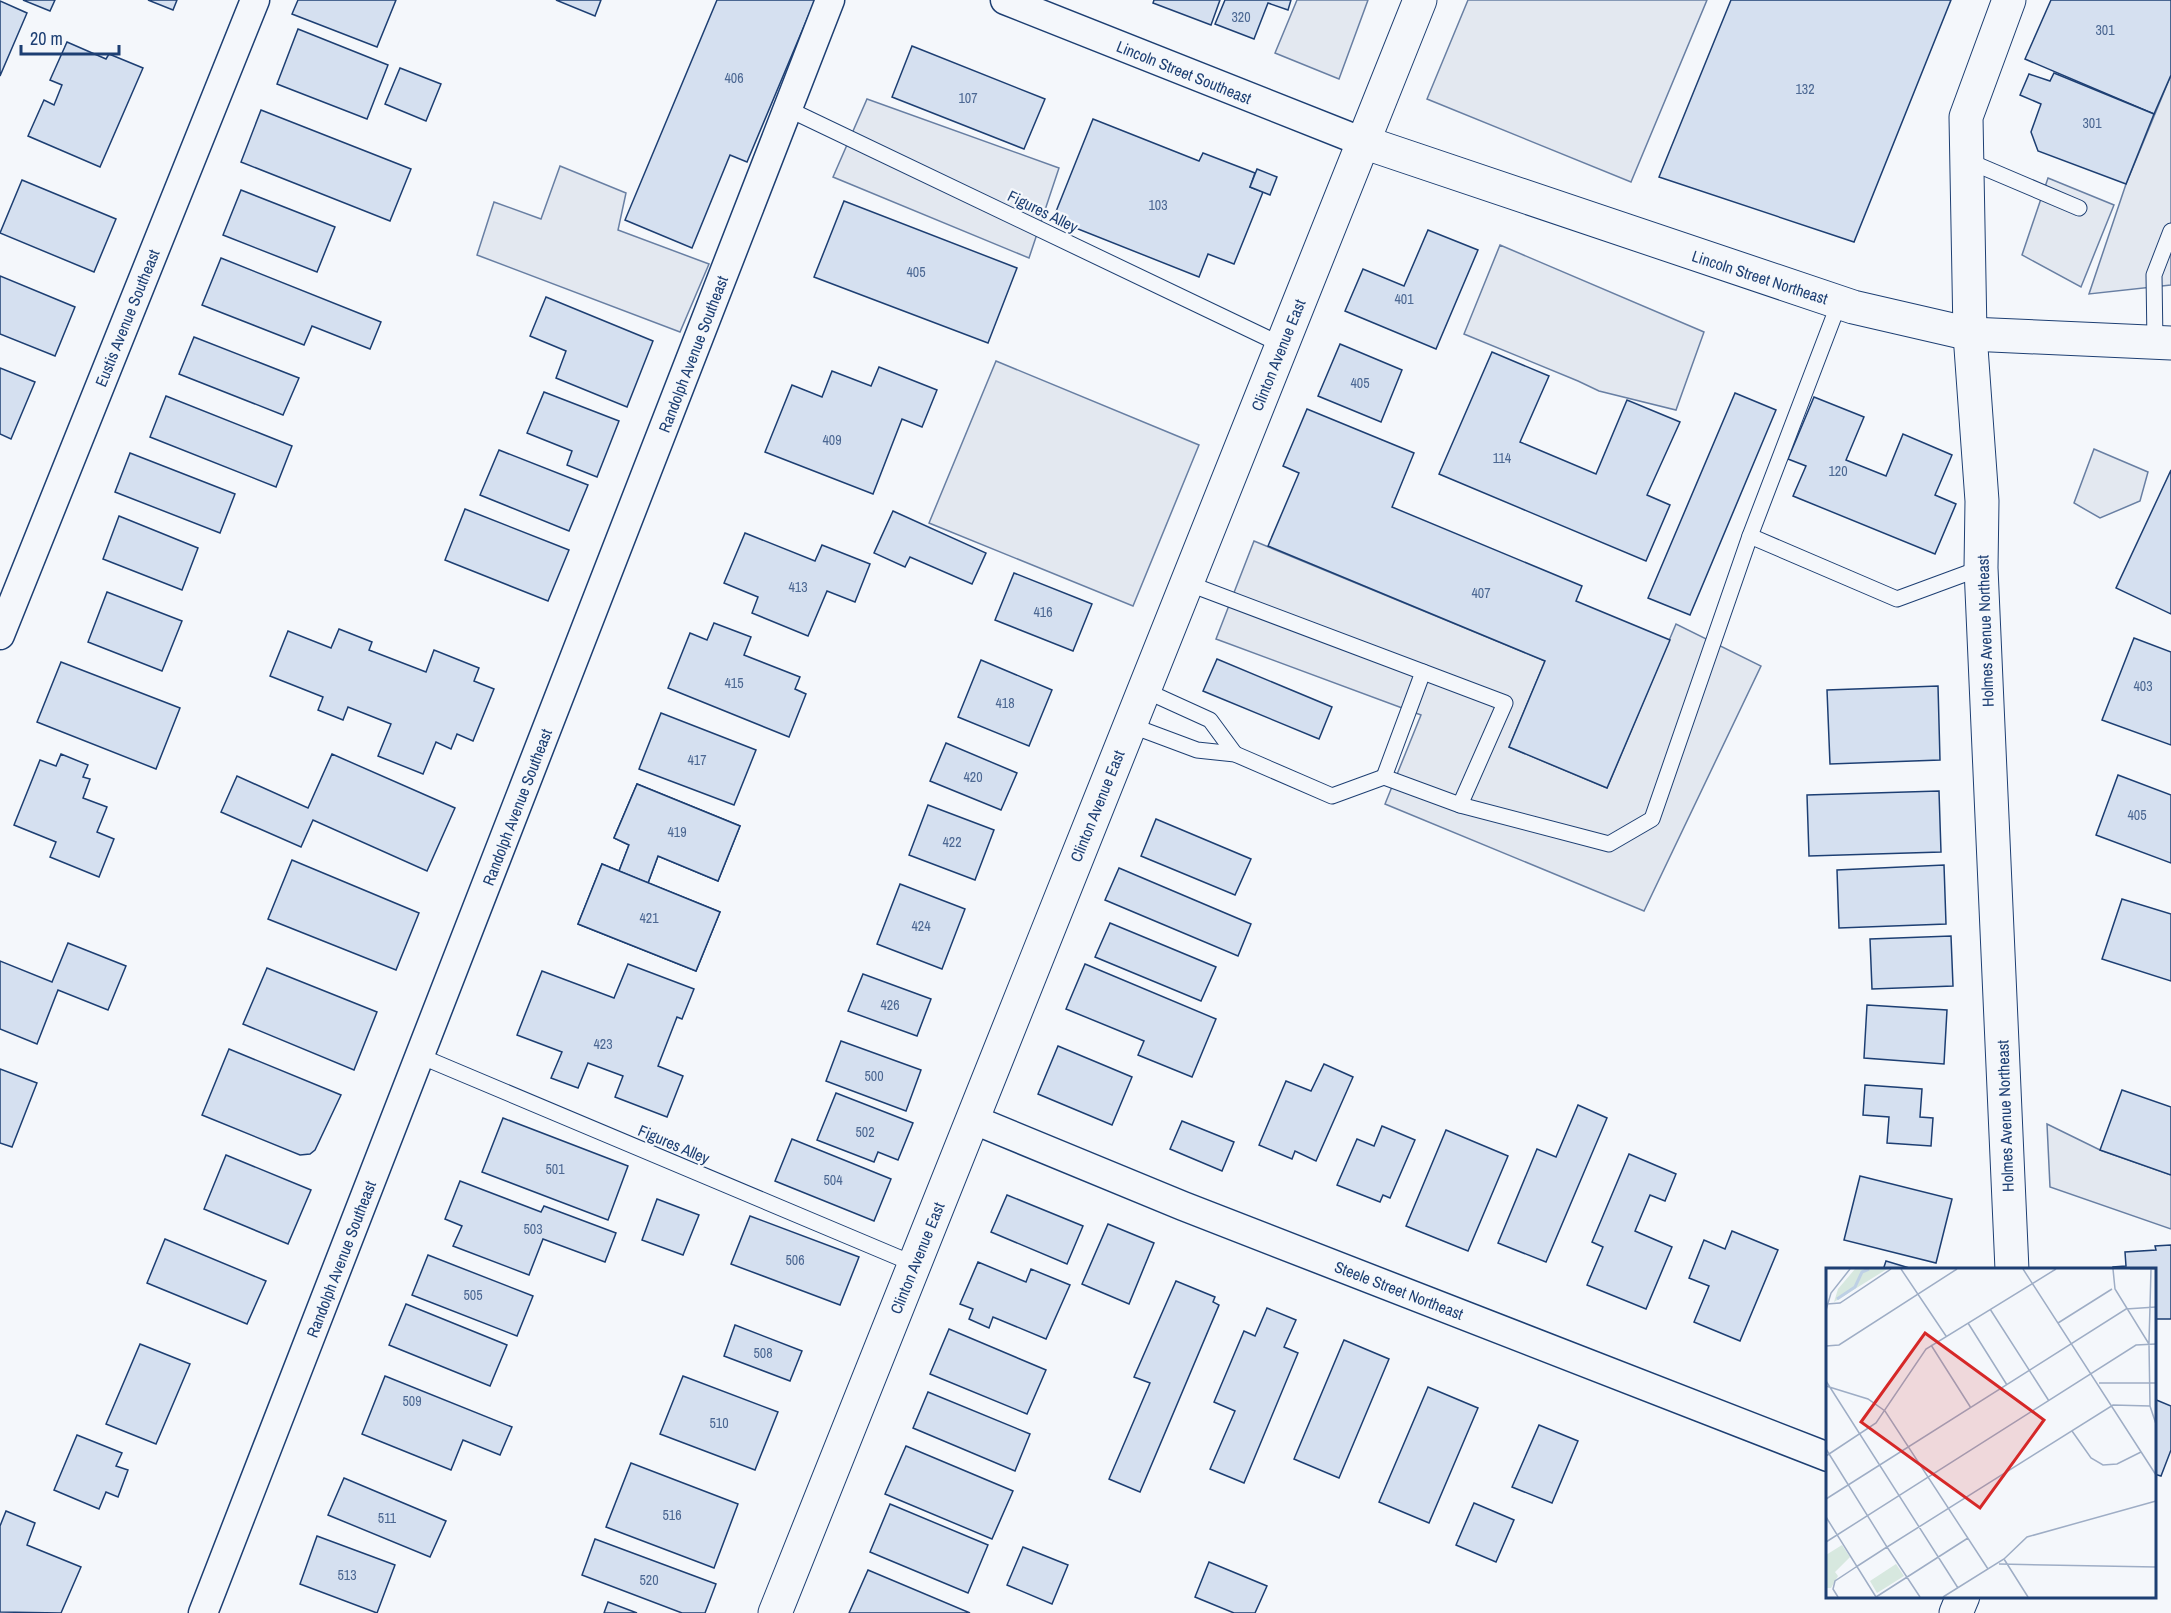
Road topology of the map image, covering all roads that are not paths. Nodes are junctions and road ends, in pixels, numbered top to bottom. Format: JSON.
{"nodes":[{"id":1,"x":255,"y":0,"type":"edge"},
{"id":2,"x":830,"y":0,"type":"edge"},
{"id":3,"x":1005,"y":0,"type":"edge"},
{"id":4,"x":1420,"y":0,"type":"edge"},
{"id":5,"x":2009,"y":0,"type":"edge"},
{"id":6,"x":788,"y":109,"type":"junction"},
{"id":7,"x":1364,"y":142,"type":"junction"},
{"id":8,"x":1966,"y":160,"type":"junction"},
{"id":9,"x":2079,"y":208,"type":"dead end"},
{"id":10,"x":2171,"y":231,"type":"edge"},
{"id":11,"x":1839,"y":303,"type":"junction"},
{"id":12,"x":1970,"y":334,"type":"junction"},
{"id":13,"x":2163,"y":343,"type":"edge"},
{"id":14,"x":1282,"y":345,"type":"junction"},
{"id":15,"x":1750,"y":536,"type":"junction"},
{"id":16,"x":1982,"y":568,"type":"junction"},
{"id":17,"x":1187,"y":583,"type":"junction"},
{"id":18,"x":0,"y":636,"type":"edge"},
{"id":19,"x":1423,"y":672,"type":"junction"},
{"id":20,"x":1144,"y":690,"type":"junction"},
{"id":21,"x":1130,"y":725,"type":"junction"},
{"id":22,"x":1235,"y":754,"type":"junction"},
{"id":23,"x":1384,"y":777,"type":"junction"},
{"id":24,"x":1460,"y":805,"type":"junction"},
{"id":25,"x":420,"y":1056,"type":"junction"},
{"id":26,"x":972,"y":1119,"type":"junction"},
{"id":27,"x":914,"y":1264,"type":"junction"},
{"id":28,"x":2012,"y":1268,"type":"edge"},
{"id":29,"x":1826,"y":1457,"type":"edge"},
{"id":30,"x":1961,"y":1598,"type":"edge"},
{"id":31,"x":203,"y":1613,"type":"edge"},
{"id":32,"x":775,"y":1613,"type":"edge"},
{"id":33,"x":1956,"y":1613,"type":"edge"}],
"edges":[{"from":1,"to":18,"type":"street","name":"Eustis Avenue Southeast"},
{"from":2,"to":6,"type":"street","name":"Randolph Avenue Southeast"},
{"from":3,"to":7,"type":"street","name":"Lincoln Street Southeast"},
{"from":4,"to":7,"type":"street","name":"Clinton Avenue East"},
{"from":5,"to":8,"type":"street","name":"Holmes Avenue Northeast"},
{"from":6,"to":14,"type":"lane","name":"Figures Alley"},
{"from":6,"to":25,"type":"street","name":"Randolph Avenue Southeast"},
{"from":7,"to":11,"type":"street","name":"Lincoln Street Northeast"},
{"from":7,"to":14,"type":"street","name":"Clinton Avenue East"},
{"from":8,"to":9,"type":"lane"},
{"from":8,"to":12,"type":"street","name":"Holmes Avenue Northeast"},
{"from":10,"to":13,"type":"lane"},
{"from":11,"to":12,"type":"street","name":"Lincoln Street Northeast"},
{"from":11,"to":15,"type":"lane"},
{"from":12,"to":13,"type":"street","name":"Lincoln Street Northeast"},
{"from":12,"to":16,"type":"street","name":"Holmes Avenue Northeast"},
{"from":14,"to":17,"type":"street","name":"Clinton Avenue East"},
{"from":15,"to":16,"type":"lane"},
{"from":15,"to":24,"type":"lane"},
{"from":16,"to":28,"type":"street","name":"Holmes Avenue Northeast"},
{"from":17,"to":19,"type":"lane"},
{"from":17,"to":20,"type":"street","name":"Clinton Avenue East"},
{"from":19,"to":23,"type":"lane"},
{"from":19,"to":24,"type":"lane"},
{"from":20,"to":21,"type":"street","name":"Clinton Avenue East"},
{"from":20,"to":22,"type":"lane"},
{"from":21,"to":22,"type":"lane"},
{"from":21,"to":26,"type":"street","name":"Clinton Avenue East"},
{"from":22,"to":23,"type":"lane"},
{"from":23,"to":24,"type":"lane"},
{"from":25,"to":27,"type":"lane","name":"Figures Alley"},
{"from":25,"to":31,"type":"street","name":"Randolph Avenue Southeast"},
{"from":26,"to":27,"type":"street","name":"Clinton Avenue East"},
{"from":26,"to":29,"type":"street","name":"Steele Street Northeast"},
{"from":27,"to":32,"type":"street","name":"Clinton Avenue East"},
{"from":30,"to":33,"type":"street"}]}
